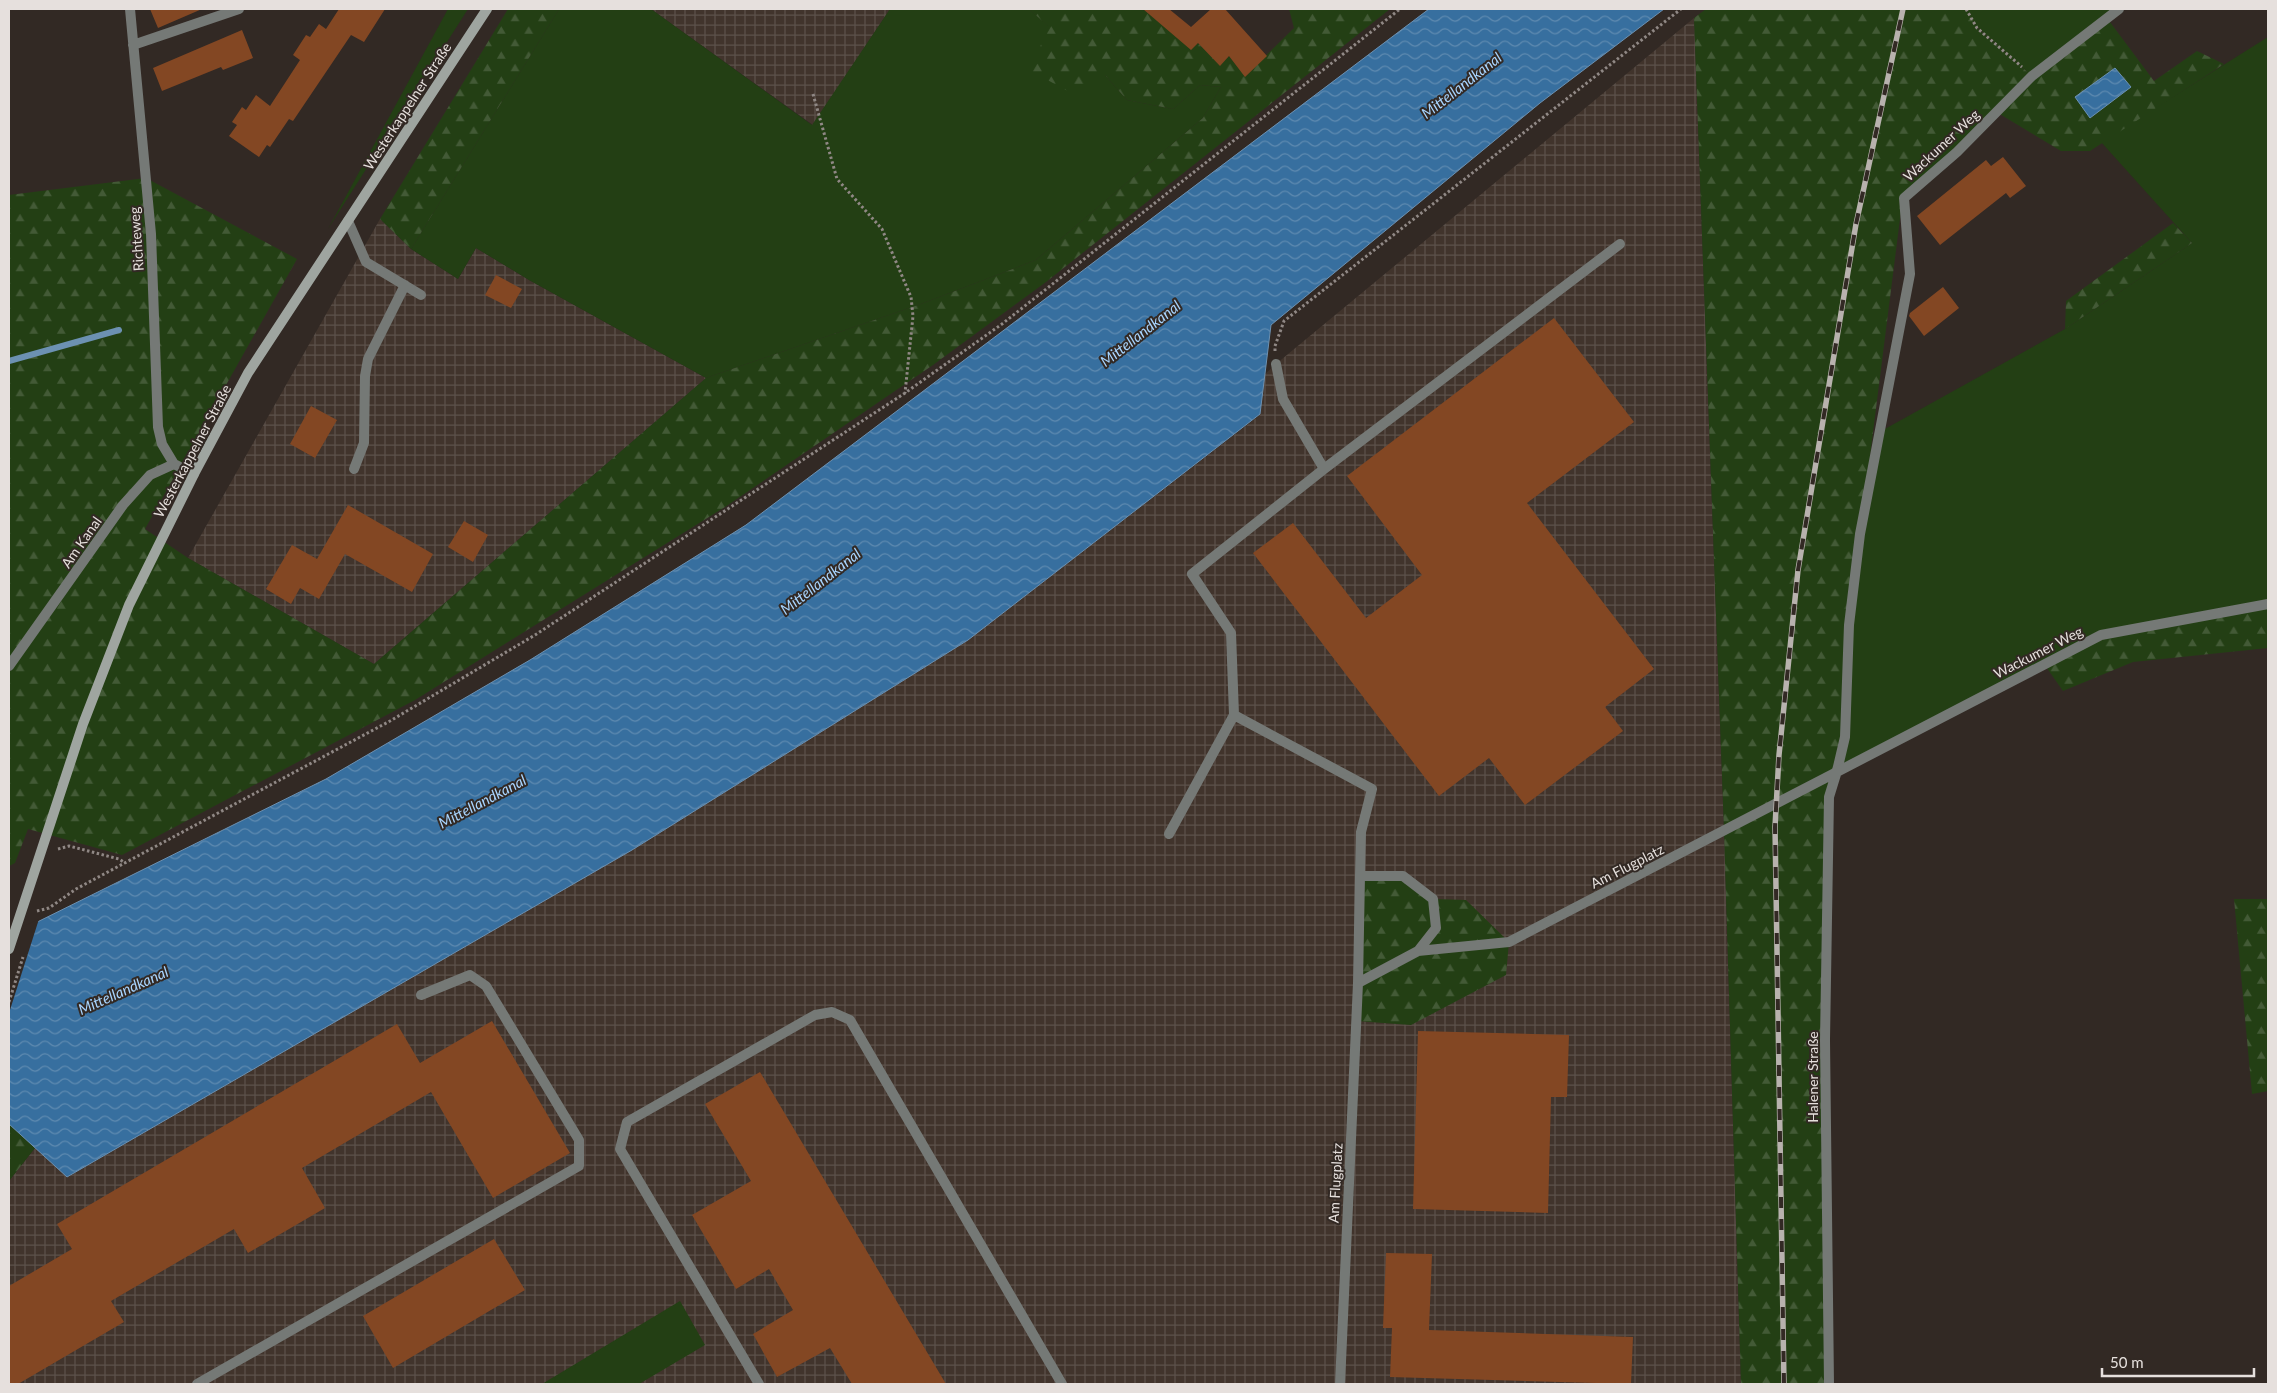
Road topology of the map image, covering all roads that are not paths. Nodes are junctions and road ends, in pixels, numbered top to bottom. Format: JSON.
{"nodes":[{"id":1,"x":130,"y":9,"type":"edge"},
{"id":2,"x":239,"y":9,"type":"edge"},
{"id":3,"x":487,"y":9,"type":"edge"},
{"id":4,"x":2119,"y":9,"type":"edge"},
{"id":5,"x":133,"y":45,"type":"junction"},
{"id":6,"x":348,"y":221,"type":"junction"},
{"id":7,"x":1620,"y":244,"type":"dead end"},
{"id":8,"x":405,"y":285,"type":"junction"},
{"id":9,"x":422,"y":294,"type":"dead end"},
{"id":10,"x":1276,"y":364,"type":"road end"},
{"id":11,"x":174,"y":464,"type":"junction"},
{"id":12,"x":354,"y":469,"type":"dead end"},
{"id":13,"x":1324,"y":469,"type":"junction"},
{"id":14,"x":194,"y":474,"type":"junction"},
{"id":15,"x":1860,"y":534,"type":"joint"},
{"id":16,"x":2268,"y":604,"type":"edge"},
{"id":17,"x":9,"y":666,"type":"edge"},
{"id":18,"x":1234,"y":715,"type":"junction"},
{"id":19,"x":1838,"y":772,"type":"junction"},
{"id":20,"x":1169,"y":834,"type":"dead end"},
{"id":21,"x":1360,"y":876,"type":"junction"},
{"id":22,"x":9,"y":949,"type":"edge"},
{"id":23,"x":1418,"y":951,"type":"junction"},
{"id":24,"x":1358,"y":983,"type":"junction"},
{"id":25,"x":421,"y":994,"type":"dead end"},
{"id":26,"x":197,"y":1384,"type":"edge"},
{"id":27,"x":759,"y":1384,"type":"edge"},
{"id":28,"x":1062,"y":1384,"type":"edge"},
{"id":29,"x":1340,"y":1384,"type":"edge"},
{"id":30,"x":1829,"y":1384,"type":"edge"}],
"edges":[{"from":1,"to":5,"type":"street","name":"Richteweg"},
{"from":2,"to":5,"type":"street"},
{"from":3,"to":6,"type":"main road","name":"Westerkappelner Straße"},
{"from":4,"to":15,"type":"street","name":"Wackumer Weg"},
{"from":5,"to":11,"type":"street","name":"Richteweg"},
{"from":6,"to":8,"type":"street"},
{"from":6,"to":14,"type":"main road","name":"Westerkappelner Straße"},
{"from":7,"to":13,"type":"street"},
{"from":8,"to":9,"type":"street"},
{"from":8,"to":12,"type":"street"},
{"from":10,"to":13,"type":"street"},
{"from":11,"to":14,"type":"street"},
{"from":11,"to":17,"type":"street","name":"Am Kanal"},
{"from":13,"to":18,"type":"street"},
{"from":14,"to":22,"type":"main road","name":"Westerkappelner Straße"},
{"from":15,"to":19,"type":"street","name":"Halener Straße"},
{"from":16,"to":19,"type":"street","name":"Wackumer Weg"},
{"from":18,"to":20,"type":"street"},
{"from":18,"to":21,"type":"street"},
{"from":19,"to":23,"type":"street","name":"Am Flugplatz"},
{"from":19,"to":30,"type":"street","name":"Halener Straße"},
{"from":21,"to":23,"type":"street","name":"Am Flugplatz"},
{"from":21,"to":24,"type":"street","name":"Am Flugplatz"},
{"from":23,"to":24,"type":"street","name":"Am Flugplatz"},
{"from":24,"to":29,"type":"street","name":"Am Flugplatz"},
{"from":25,"to":26,"type":"street"},
{"from":27,"to":28,"type":"street"}]}
